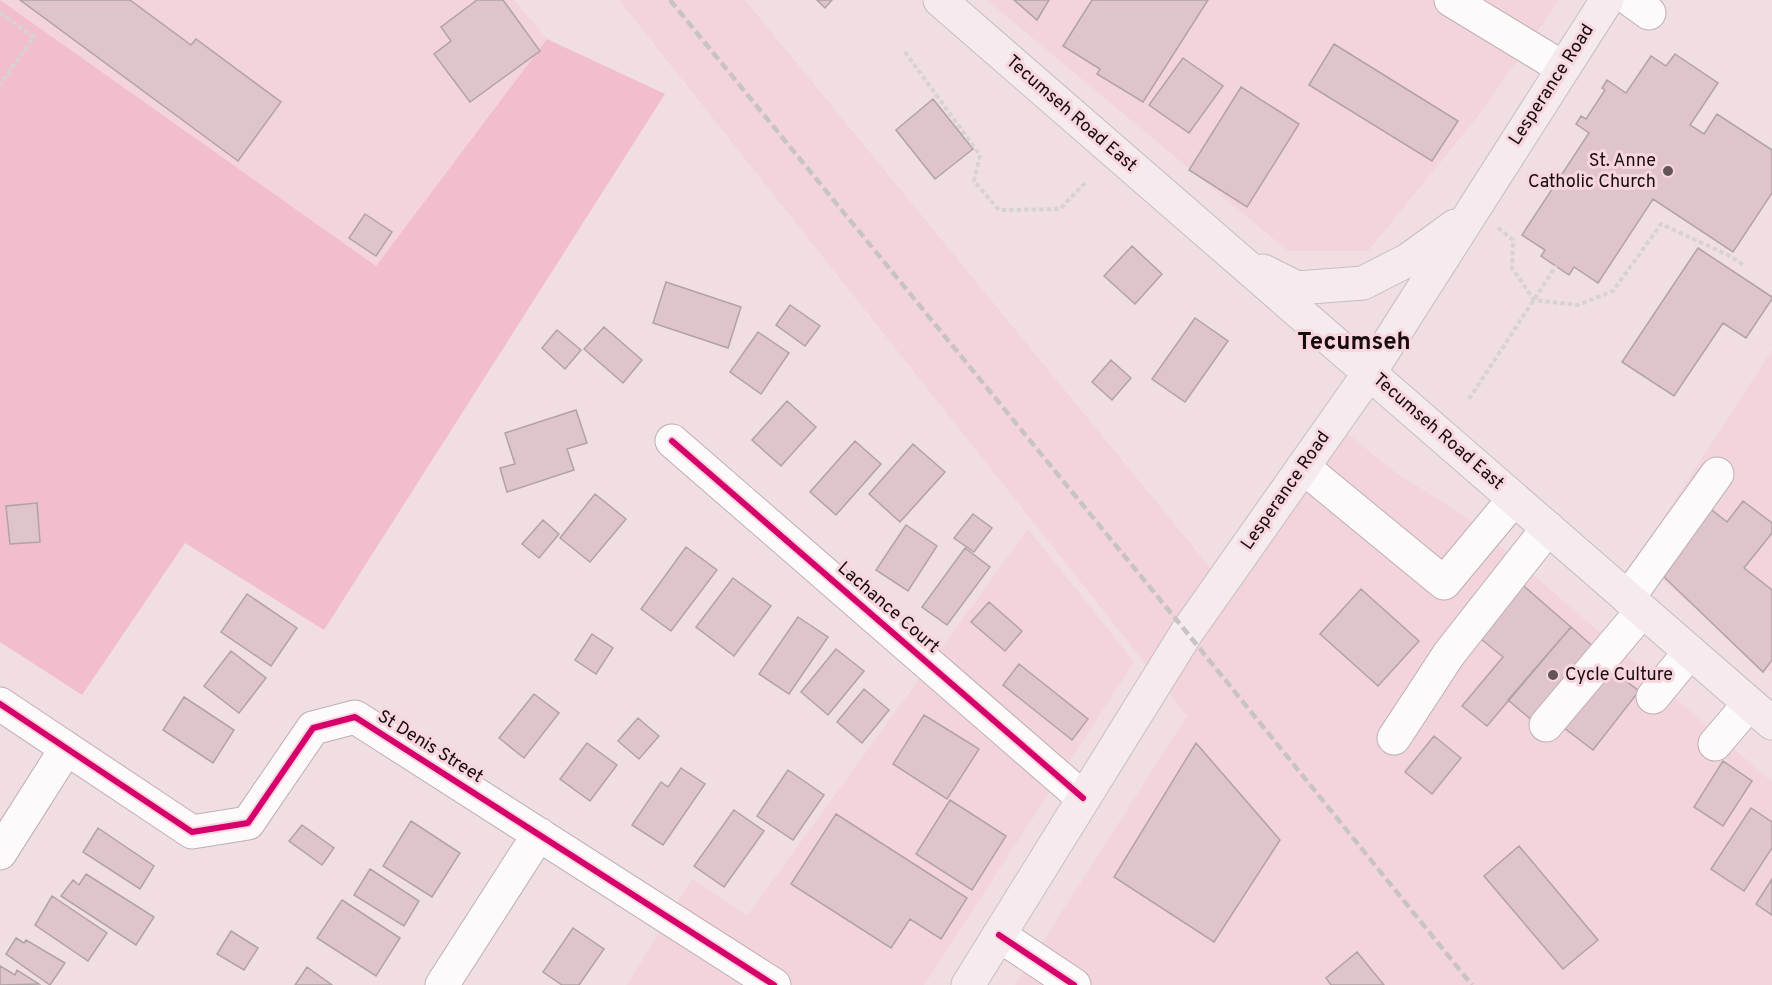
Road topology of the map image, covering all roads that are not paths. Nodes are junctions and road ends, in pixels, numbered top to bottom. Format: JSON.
{"nodes":[{"id":1,"x":940,"y":0,"type":"edge"},
{"id":2,"x":1451,"y":0,"type":"edge"},
{"id":3,"x":1607,"y":0,"type":"edge"},
{"id":4,"x":1563,"y":68,"type":"junction"},
{"id":5,"x":1483,"y":222,"type":"junction"},
{"id":6,"x":1229,"y":253,"type":"junction"},
{"id":7,"x":1370,"y":372,"type":"junction"},
{"id":8,"x":672,"y":441,"type":"dead end"},
{"id":9,"x":1303,"y":467,"type":"junction"},
{"id":10,"x":1717,"y":474,"type":"dead end"},
{"id":11,"x":1514,"y":499,"type":"junction"},
{"id":12,"x":1548,"y":528,"type":"junction"},
{"id":13,"x":1635,"y":605,"type":"junction"},
{"id":14,"x":1690,"y":652,"type":"junction"},
{"id":15,"x":1653,"y":698,"type":"dead end"},
{"id":16,"x":0,"y":704,"type":"edge"},
{"id":17,"x":1766,"y":718,"type":"edge"},
{"id":18,"x":1546,"y":725,"type":"dead end"},
{"id":19,"x":1394,"y":738,"type":"dead end"},
{"id":20,"x":1715,"y":744,"type":"dead end"},
{"id":21,"x":66,"y":749,"type":"junction"},
{"id":22,"x":1083,"y":798,"type":"junction"},
{"id":23,"x":539,"y":834,"type":"junction"},
{"id":24,"x":0,"y":853,"type":"edge"},
{"id":25,"x":999,"y":935,"type":"junction"},
{"id":26,"x":442,"y":985,"type":"edge"},
{"id":27,"x":774,"y":985,"type":"edge"},
{"id":28,"x":968,"y":985,"type":"edge"},
{"id":29,"x":1074,"y":985,"type":"edge"}],
"edges":[{"from":1,"to":6,"type":"main road","name":"Tecumseh Road East"},
{"from":2,"to":4,"type":"street"},
{"from":3,"to":4,"type":"main road","name":"Lesperance Road"},
{"from":4,"to":5,"type":"main road","name":"Lesperance Road"},
{"from":5,"to":6,"type":"main road"},
{"from":5,"to":7,"type":"main road","name":"Lesperance Road"},
{"from":6,"to":7,"type":"main road","name":"Tecumseh Road East"},
{"from":7,"to":9,"type":"main road","name":"Lesperance Road"},
{"from":7,"to":11,"type":"main road","name":"Tecumseh Road East"},
{"from":8,"to":22,"type":"street","name":"Lachance Court"},
{"from":9,"to":11,"type":"street"},
{"from":9,"to":22,"type":"main road","name":"Lesperance Road"},
{"from":10,"to":13,"type":"street"},
{"from":11,"to":12,"type":"main road","name":"Tecumseh Road East"},
{"from":12,"to":13,"type":"main road","name":"Tecumseh Road East"},
{"from":12,"to":19,"type":"street"},
{"from":13,"to":14,"type":"main road","name":"Tecumseh Road East"},
{"from":13,"to":18,"type":"street"},
{"from":14,"to":15,"type":"street"},
{"from":14,"to":17,"type":"main road","name":"Tecumseh Road East"},
{"from":16,"to":21,"type":"street","name":"St Denis Street"},
{"from":17,"to":20,"type":"street"},
{"from":21,"to":23,"type":"street","name":"St Denis Street"},
{"from":21,"to":24,"type":"street"},
{"from":22,"to":25,"type":"main road","name":"Lesperance Road"},
{"from":23,"to":26,"type":"street"},
{"from":23,"to":27,"type":"street","name":"St Denis Street"},
{"from":25,"to":28,"type":"main road","name":"Lesperance Road"},
{"from":25,"to":29,"type":"street"}]}
